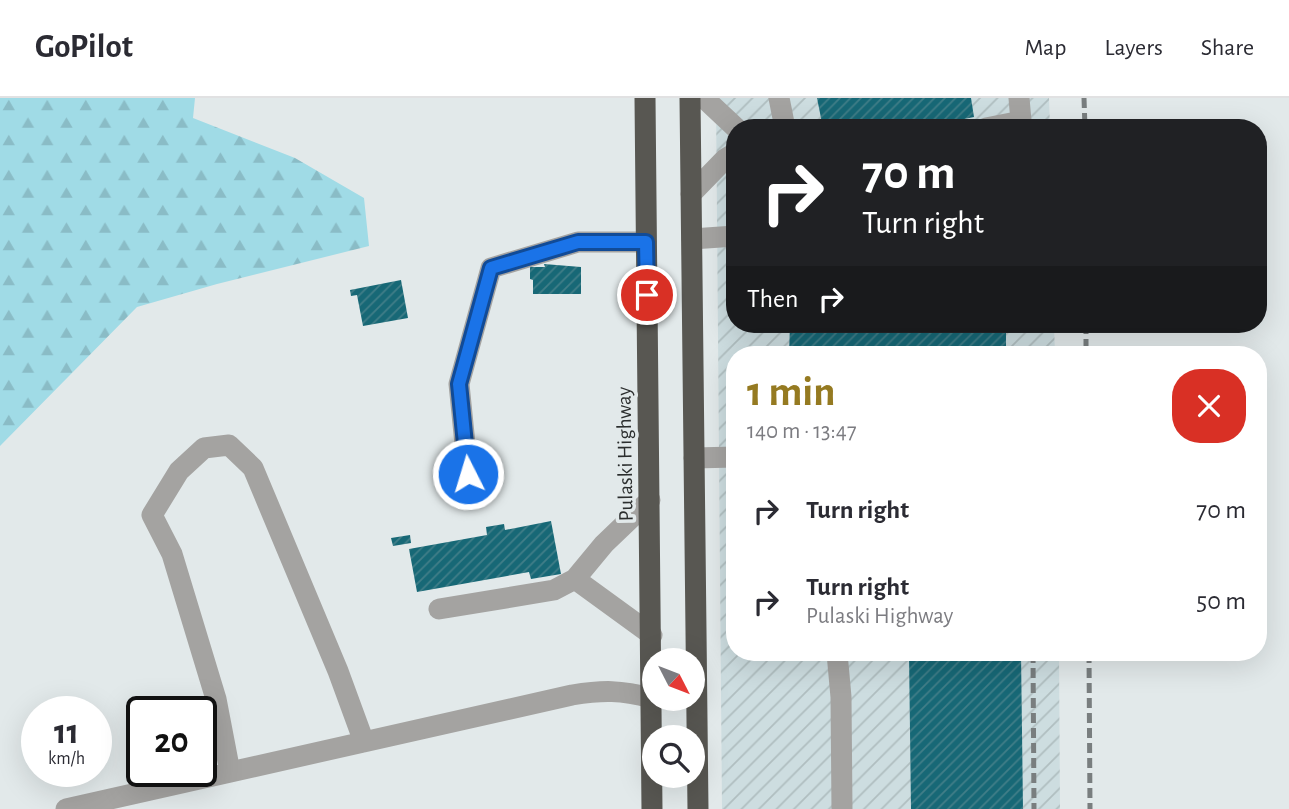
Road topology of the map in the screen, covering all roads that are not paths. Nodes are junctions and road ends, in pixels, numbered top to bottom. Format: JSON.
{"nodes":[{"id":1,"x":645,"y":98,"type":"edge"},
{"id":2,"x":690,"y":98,"type":"edge"},
{"id":3,"x":704,"y":98,"type":"edge"},
{"id":4,"x":779,"y":98,"type":"edge"},
{"id":5,"x":1018,"y":98,"type":"edge"},
{"id":6,"x":726,"y":119,"type":"edge"},
{"id":7,"x":783,"y":119,"type":"edge"},
{"id":8,"x":1021,"y":119,"type":"edge"},
{"id":9,"x":726,"y":158,"type":"edge"},
{"id":10,"x":691,"y":194,"type":"junction"},
{"id":11,"x":726,"y":237,"type":"edge"},
{"id":12,"x":692,"y":239,"type":"junction"},
{"id":13,"x":646,"y":242,"type":"junction"},
{"id":14,"x":726,"y":457,"type":"edge"},
{"id":15,"x":694,"y":458,"type":"junction"},
{"id":16,"x":468,"y":474,"type":"dead end"},
{"id":17,"x":650,"y":500,"type":"junction"},
{"id":18,"x":575,"y":579,"type":"junction"},
{"id":19,"x":439,"y":609,"type":"dead end"},
{"id":20,"x":652,"y":635,"type":"junction"},
{"id":21,"x":652,"y":648,"type":"edge"},
{"id":22,"x":838,"y":661,"type":"edge"},
{"id":23,"x":642,"y":696,"type":"edge"},
{"id":24,"x":651,"y":711,"type":"edge"},
{"id":25,"x":364,"y":742,"type":"junction"},
{"id":26,"x":230,"y":772,"type":"junction"},
{"id":27,"x":66,"y":809,"type":"edge"},
{"id":28,"x":652,"y":809,"type":"edge"},
{"id":29,"x":698,"y":809,"type":"edge"},
{"id":30,"x":842,"y":809,"type":"edge"}],
"edges":[{"from":1,"to":13,"type":"highway","name":"Pulaski Highway"},
{"from":2,"to":10,"type":"highway"},
{"from":3,"to":6,"type":"lane"},
{"from":4,"to":7,"type":"lane"},
{"from":5,"to":8,"type":"lane"},
{"from":9,"to":10,"type":"lane"},
{"from":10,"to":12,"type":"highway"},
{"from":11,"to":12,"type":"lane"},
{"from":12,"to":15,"type":"highway"},
{"from":13,"to":16,"type":"lane"},
{"from":13,"to":17,"type":"highway","name":"Pulaski Highway"},
{"from":14,"to":15,"type":"lane"},
{"from":15,"to":29,"type":"highway"},
{"from":17,"to":18,"type":"lane"},
{"from":17,"to":20,"type":"highway","name":"Pulaski Highway"},
{"from":18,"to":19,"type":"lane"},
{"from":18,"to":20,"type":"lane"},
{"from":20,"to":21,"type":"highway","name":"Pulaski Highway"},
{"from":22,"to":30,"type":"lane"},
{"from":23,"to":25,"type":"lane"},
{"from":24,"to":28,"type":"highway","name":"Pulaski Highway"},
{"from":25,"to":26,"type":"lane"},
{"from":25,"to":26,"type":"lane"},
{"from":26,"to":27,"type":"lane"}]}
